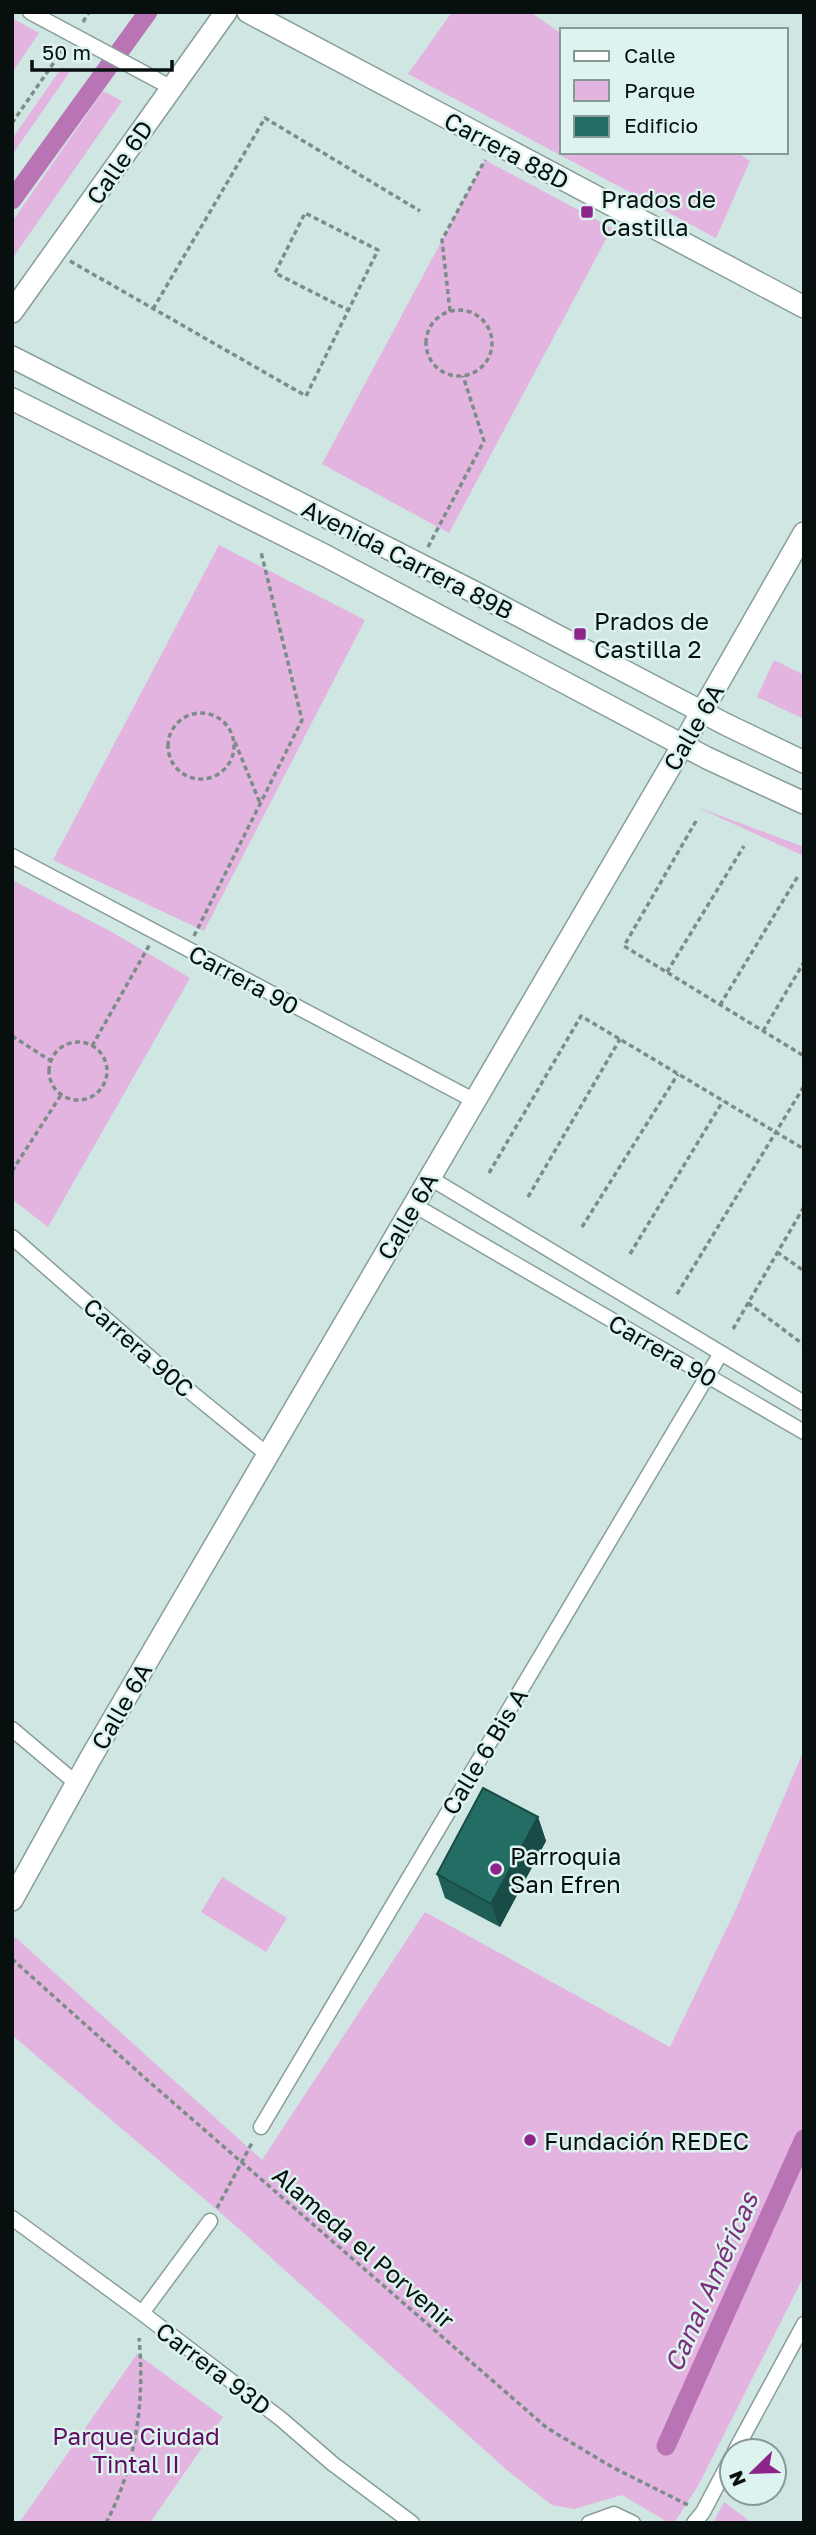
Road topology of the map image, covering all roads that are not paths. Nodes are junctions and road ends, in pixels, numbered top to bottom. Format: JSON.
{"nodes":[{"id":1,"x":30,"y":12,"type":"edge"},
{"id":2,"x":226,"y":12,"type":"edge"},
{"id":3,"x":248,"y":12,"type":"edge"},
{"id":4,"x":172,"y":88,"type":"junction"},
{"id":5,"x":804,"y":307,"type":"edge"},
{"id":6,"x":12,"y":312,"type":"edge"},
{"id":7,"x":12,"y":357,"type":"edge"},
{"id":8,"x":12,"y":399,"type":"edge"},
{"id":9,"x":804,"y":533,"type":"edge"},
{"id":10,"x":702,"y":712,"type":"junction"},
{"id":11,"x":683,"y":745,"type":"junction"},
{"id":12,"x":804,"y":762,"type":"edge"},
{"id":13,"x":804,"y":803,"type":"edge"},
{"id":14,"x":12,"y":856,"type":"edge"},
{"id":15,"x":475,"y":1101,"type":"junction"},
{"id":16,"x":430,"y":1178,"type":"junction"},
{"id":17,"x":414,"y":1205,"type":"junction"},
{"id":18,"x":12,"y":1237,"type":"edge"},
{"id":19,"x":721,"y":1353,"type":"junction"},
{"id":20,"x":707,"y":1376,"type":"junction"},
{"id":21,"x":804,"y":1403,"type":"edge"},
{"id":22,"x":804,"y":1432,"type":"edge"},
{"id":23,"x":268,"y":1455,"type":"junction"},
{"id":24,"x":12,"y":1729,"type":"edge"},
{"id":25,"x":76,"y":1783,"type":"junction"},
{"id":26,"x":12,"y":1900,"type":"edge"},
{"id":27,"x":261,"y":2127,"type":"dead end"},
{"id":28,"x":12,"y":2218,"type":"edge"},
{"id":29,"x":210,"y":2221,"type":"dead end"},
{"id":30,"x":142,"y":2313,"type":"junction"},
{"id":31,"x":804,"y":2323,"type":"edge"},
{"id":32,"x":743,"y":2437,"type":"edge"},
{"id":33,"x":718,"y":2482,"type":"edge"},
{"id":34,"x":698,"y":2517,"type":"edge"},
{"id":35,"x":412,"y":2523,"type":"edge"},
{"id":36,"x":589,"y":2523,"type":"edge"},
{"id":37,"x":633,"y":2523,"type":"edge"}],
"edges":[{"from":1,"to":4,"type":"street"},
{"from":2,"to":4,"type":"street","name":"Calle 6D"},
{"from":3,"to":5,"type":"street","name":"Carrera 88D"},
{"from":4,"to":6,"type":"street","name":"Calle 6D"},
{"from":7,"to":10,"type":"street","name":"Avenida Carrera 89B"},
{"from":8,"to":11,"type":"street","name":"Avenida Carrera 89B"},
{"from":9,"to":10,"type":"street","name":"Calle 6A"},
{"from":10,"to":11,"type":"street","name":"Calle 6A"},
{"from":10,"to":12,"type":"street","name":"Avenida Carrera 89B"},
{"from":11,"to":13,"type":"street","name":"Avenida Carrera 89B"},
{"from":11,"to":15,"type":"street","name":"Calle 6A"},
{"from":14,"to":15,"type":"street","name":"Carrera 90"},
{"from":15,"to":16,"type":"street","name":"Calle 6A"},
{"from":16,"to":17,"type":"street","name":"Calle 6A"},
{"from":16,"to":19,"type":"street","name":"Carrera 90"},
{"from":17,"to":20,"type":"street","name":"Carrera 90"},
{"from":17,"to":23,"type":"street","name":"Calle 6A"},
{"from":18,"to":23,"type":"street","name":"Carrera 90C"},
{"from":19,"to":20,"type":"street","name":"Calle 6 Bis A"},
{"from":19,"to":21,"type":"street","name":"Carrera 90"},
{"from":20,"to":22,"type":"street","name":"Carrera 90"},
{"from":20,"to":27,"type":"street","name":"Calle 6 Bis A"},
{"from":23,"to":25,"type":"street","name":"Calle 6A"},
{"from":24,"to":25,"type":"street"},
{"from":25,"to":26,"type":"street","name":"Calle 6A"},
{"from":28,"to":30,"type":"street","name":"Carrera 93D"},
{"from":29,"to":30,"type":"street"},
{"from":30,"to":35,"type":"street","name":"Carrera 93D"},
{"from":31,"to":32,"type":"street"},
{"from":33,"to":34,"type":"street"},
{"from":36,"to":37,"type":"street"}]}
